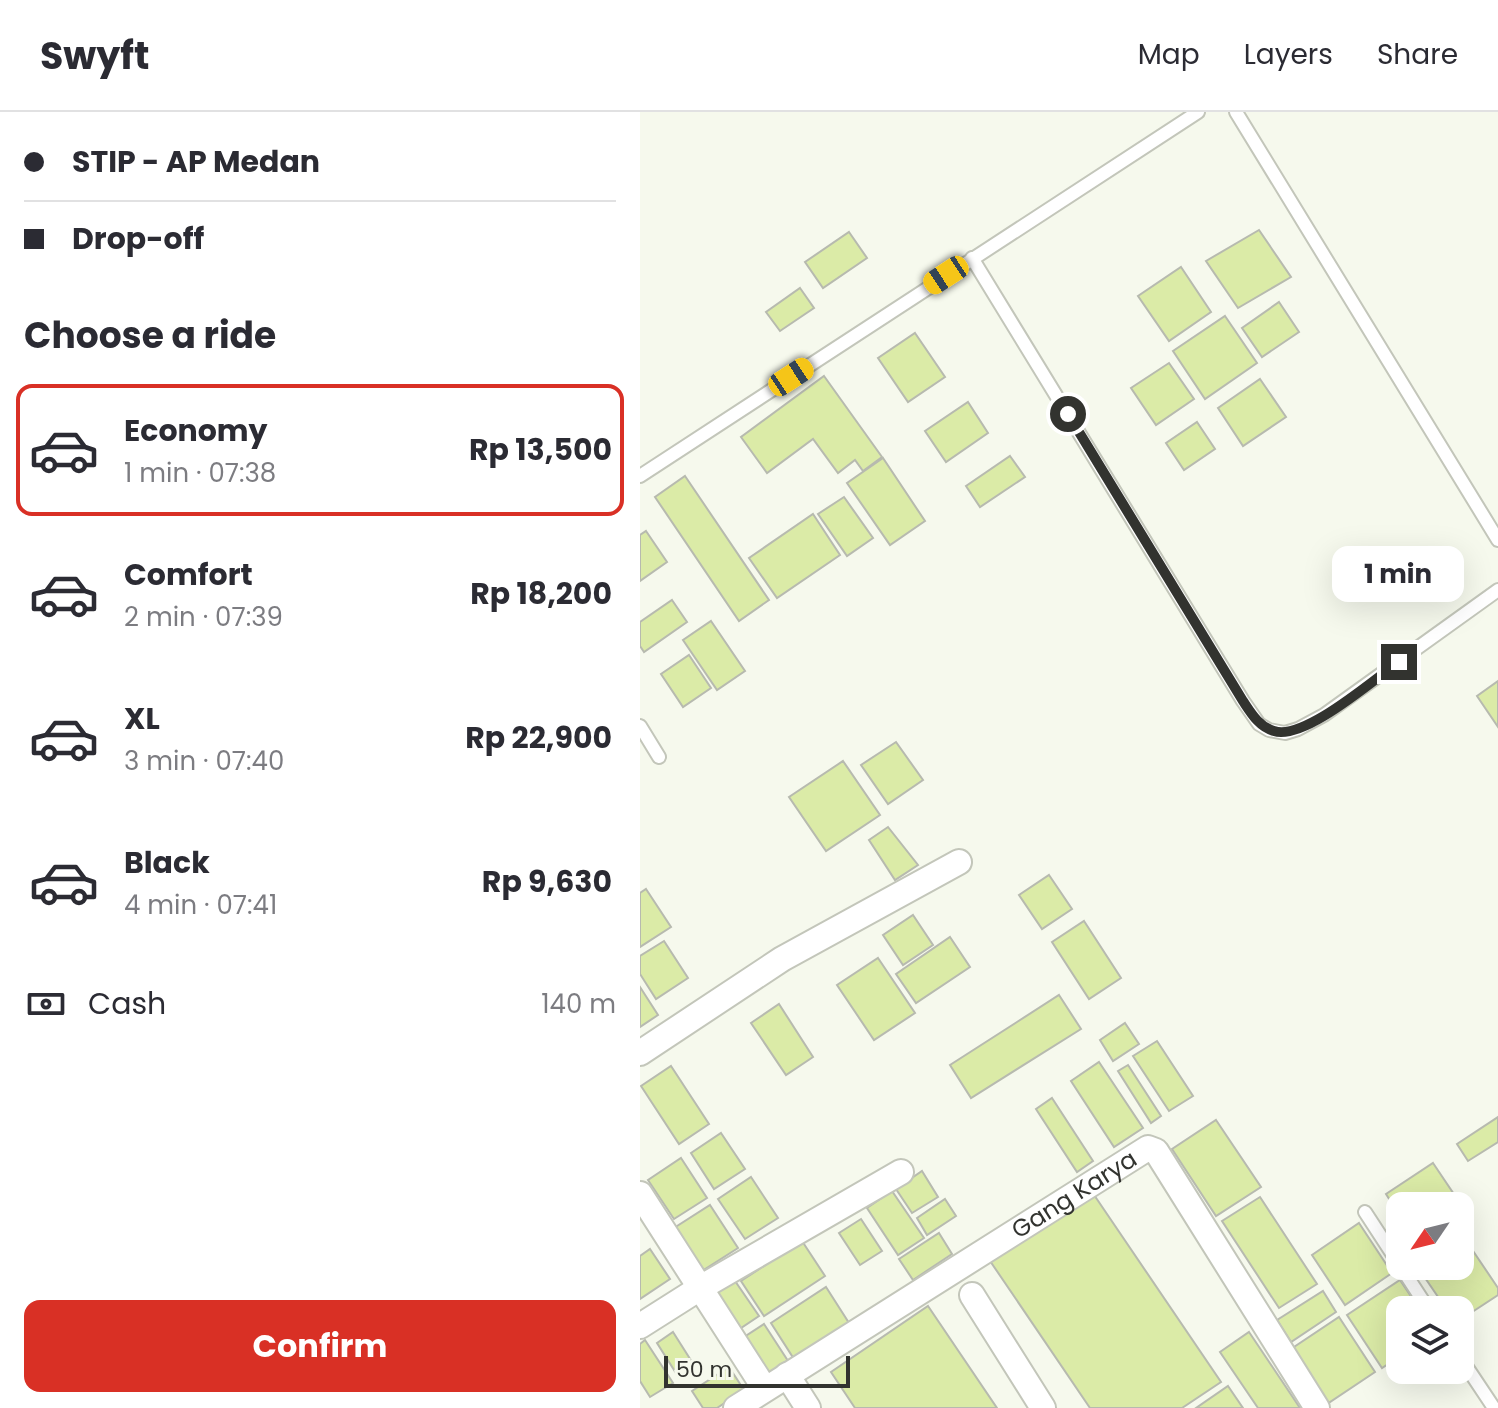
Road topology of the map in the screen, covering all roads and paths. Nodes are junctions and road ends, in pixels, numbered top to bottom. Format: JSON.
{"nodes":[{"id":1,"x":1198,"y":112,"type":"edge"},
{"id":2,"x":1236,"y":112,"type":"edge"},
{"id":3,"x":972,"y":258,"type":"junction"},
{"id":4,"x":640,"y":476,"type":"edge"},
{"id":5,"x":1498,"y":540,"type":"edge"},
{"id":6,"x":1498,"y":590,"type":"edge"},
{"id":7,"x":640,"y":726,"type":"edge"},
{"id":8,"x":659,"y":757,"type":"dead end"},
{"id":9,"x":959,"y":862,"type":"dead end"},
{"id":10,"x":640,"y":1053,"type":"edge"},
{"id":11,"x":901,"y":1172,"type":"dead end"},
{"id":12,"x":640,"y":1194,"type":"edge"},
{"id":13,"x":1365,"y":1212,"type":"dead end"},
{"id":14,"x":700,"y":1288,"type":"junction"},
{"id":15,"x":972,"y":1295,"type":"dead end"},
{"id":16,"x":1420,"y":1296,"type":"edge"},
{"id":17,"x":640,"y":1326,"type":"edge"},
{"id":18,"x":787,"y":1375,"type":"junction"},
{"id":19,"x":1474,"y":1378,"type":"edge"},
{"id":20,"x":765,"y":1389,"type":"junction"},
{"id":21,"x":736,"y":1408,"type":"edge"},
{"id":22,"x":808,"y":1408,"type":"edge"},
{"id":23,"x":1043,"y":1408,"type":"edge"},
{"id":24,"x":1317,"y":1408,"type":"edge"},
{"id":25,"x":1494,"y":1408,"type":"edge"}],
"edges":[{"from":1,"to":3,"type":"lane"},
{"from":2,"to":5,"type":"lane"},
{"from":3,"to":4,"type":"lane"},
{"from":3,"to":6,"type":"lane"},
{"from":7,"to":8,"type":"lane"},
{"from":9,"to":10,"type":"street"},
{"from":11,"to":14,"type":"street"},
{"from":12,"to":14,"type":"street"},
{"from":13,"to":16,"type":"lane"},
{"from":14,"to":17,"type":"street"},
{"from":14,"to":20,"type":"street"},
{"from":15,"to":23,"type":"street"},
{"from":18,"to":20,"type":"street","name":"Gang Karya"},
{"from":18,"to":22,"type":"street"},
{"from":18,"to":24,"type":"street","name":"Gang Karya"},
{"from":19,"to":25,"type":"lane"},
{"from":20,"to":21,"type":"street","name":"Gang Karya"}]}
